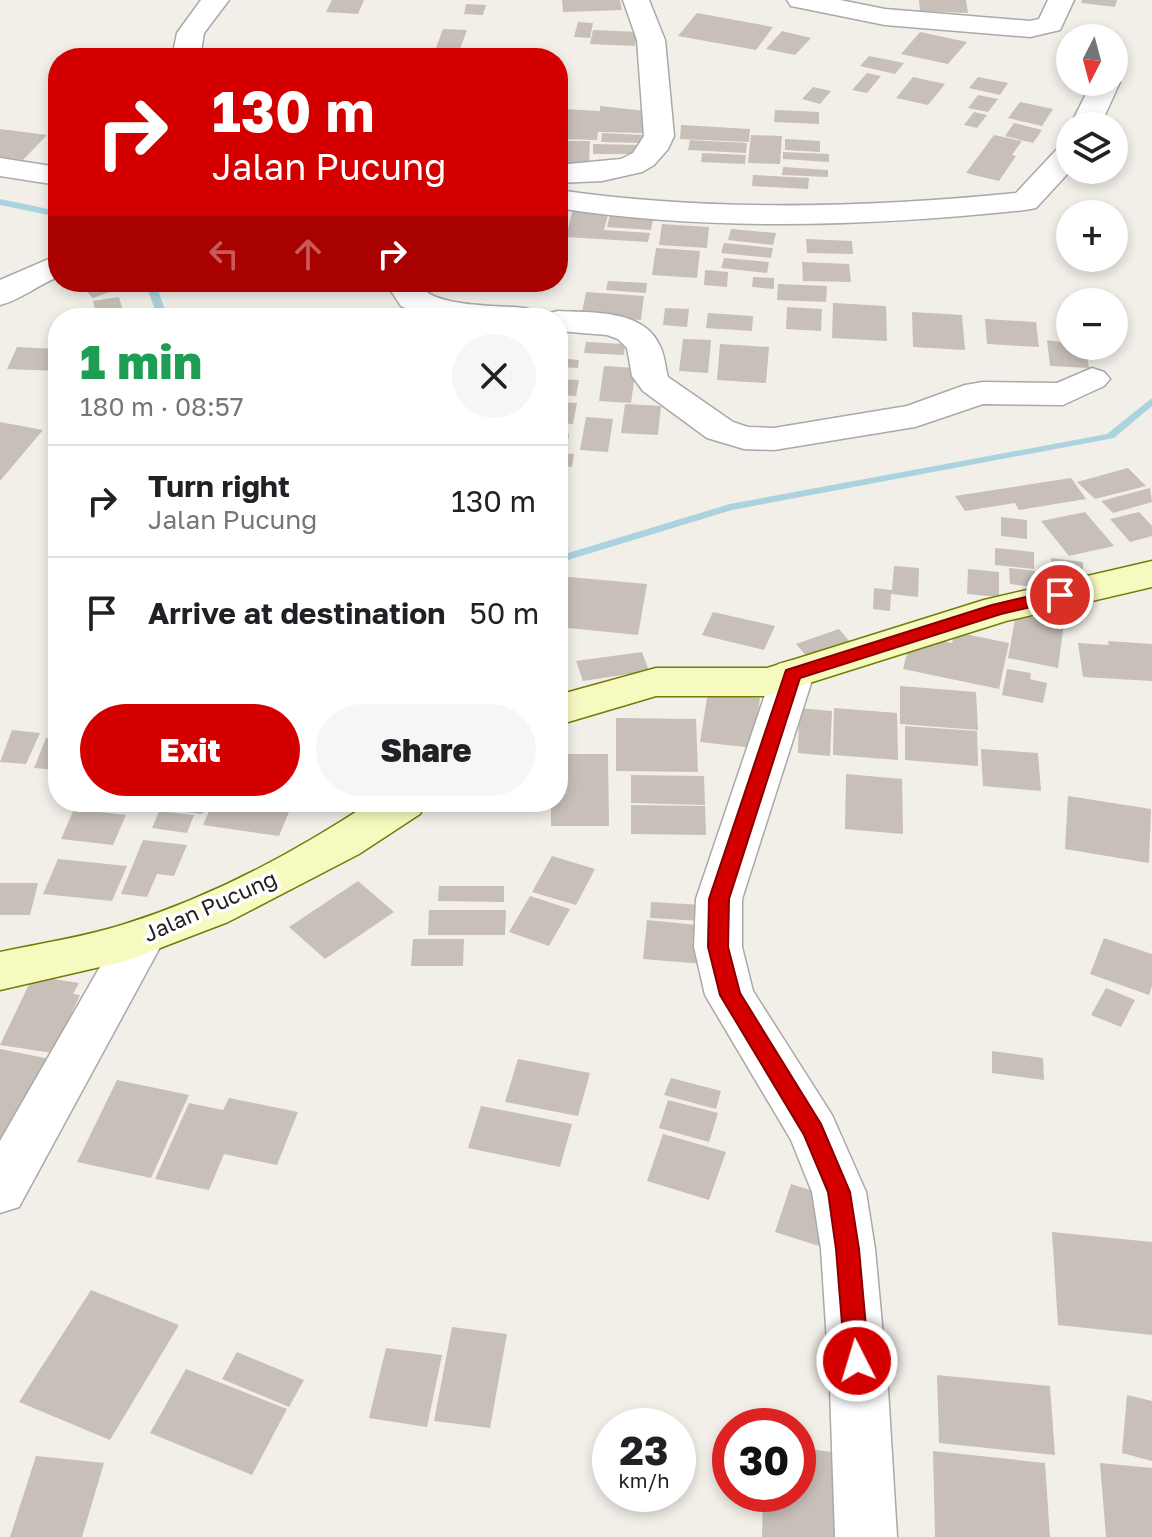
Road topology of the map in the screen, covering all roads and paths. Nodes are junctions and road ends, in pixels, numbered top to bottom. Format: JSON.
{"nodes":[{"id":1,"x":216,"y":0,"type":"edge"},
{"id":2,"x":636,"y":0,"type":"edge"},
{"id":3,"x":800,"y":0,"type":"edge"},
{"id":4,"x":1061,"y":0,"type":"edge"},
{"id":5,"x":1038,"y":28,"type":"junction"},
{"id":6,"x":1056,"y":33,"type":"edge"},
{"id":7,"x":186,"y":48,"type":"edge"},
{"id":8,"x":0,"y":167,"type":"edge"},
{"id":9,"x":1056,"y":168,"type":"edge"},
{"id":10,"x":568,"y":173,"type":"edge"},
{"id":11,"x":48,"y":174,"type":"edge"},
{"id":12,"x":568,"y":201,"type":"edge"},
{"id":13,"x":48,"y":269,"type":"edge"},
{"id":14,"x":407,"y":292,"type":"edge"},
{"id":15,"x":0,"y":295,"type":"edge"},
{"id":16,"x":428,"y":308,"type":"edge"},
{"id":17,"x":568,"y":322,"type":"edge"},
{"id":18,"x":1092,"y":379,"type":"dead end"},
{"id":19,"x":1152,"y":574,"type":"edge"},
{"id":20,"x":793,"y":674,"type":"junction"},
{"id":21,"x":568,"y":707,"type":"edge"},
{"id":22,"x":390,"y":812,"type":"edge"},
{"id":23,"x":141,"y":938,"type":"junction"},
{"id":24,"x":0,"y":971,"type":"edge"},
{"id":25,"x":0,"y":1190,"type":"edge"},
{"id":26,"x":866,"y":1537,"type":"edge"}],
"edges":[{"from":1,"to":7,"type":"street"},
{"from":2,"to":10,"type":"street"},
{"from":3,"to":5,"type":"street"},
{"from":4,"to":5,"type":"street"},
{"from":5,"to":6,"type":"street"},
{"from":8,"to":11,"type":"street"},
{"from":9,"to":12,"type":"street"},
{"from":13,"to":15,"type":"street"},
{"from":14,"to":16,"type":"street"},
{"from":17,"to":18,"type":"street"},
{"from":19,"to":20,"type":"main road"},
{"from":20,"to":21,"type":"main road"},
{"from":20,"to":26,"type":"street"},
{"from":22,"to":23,"type":"main road","name":"Jalan Pucung"},
{"from":23,"to":24,"type":"main road","name":"Jalan Pucung"},
{"from":23,"to":25,"type":"street"}]}
